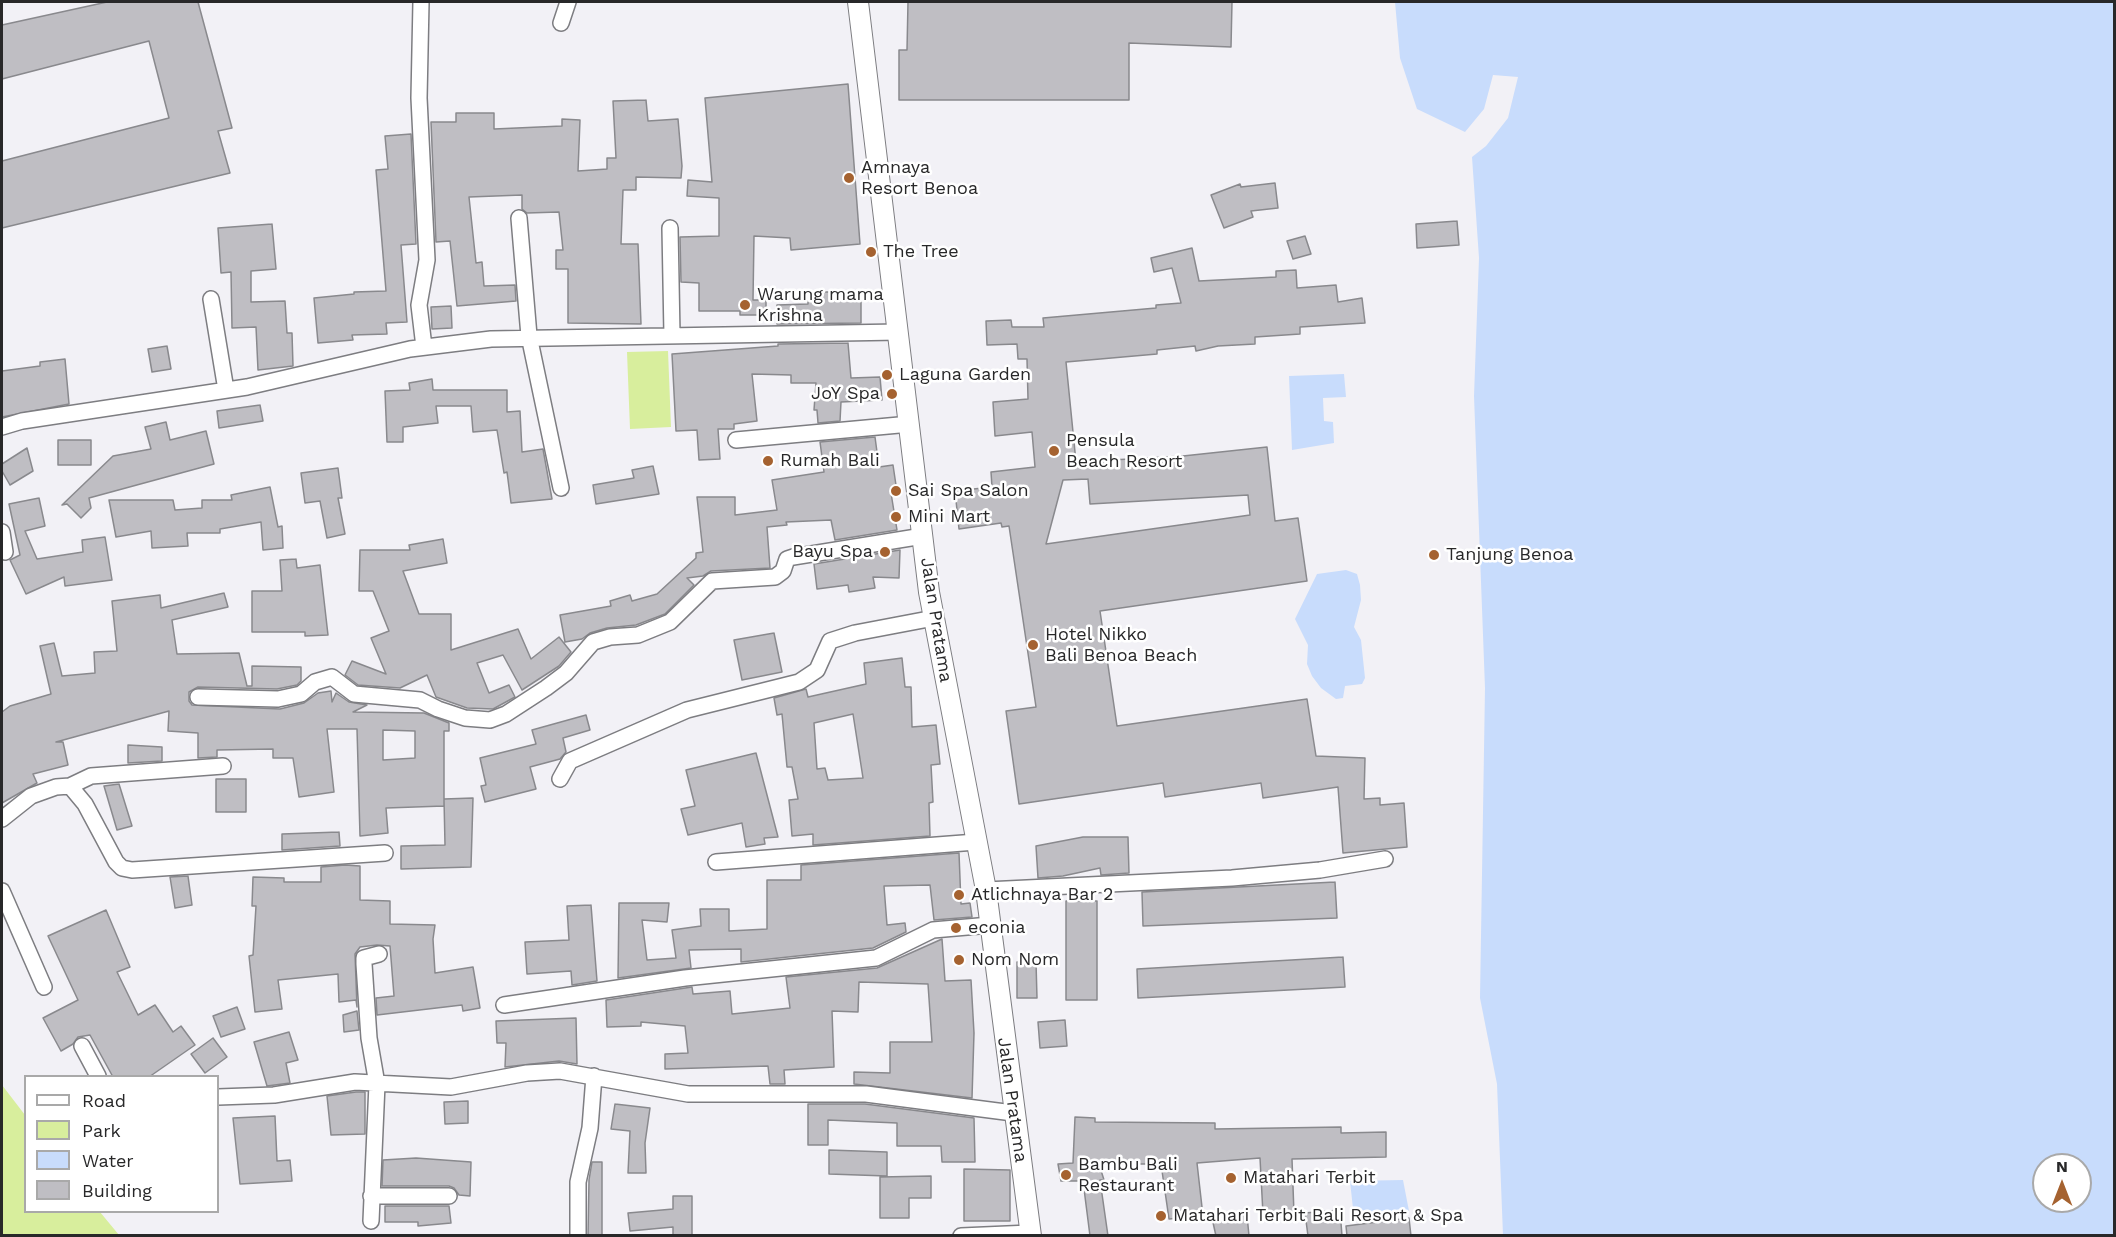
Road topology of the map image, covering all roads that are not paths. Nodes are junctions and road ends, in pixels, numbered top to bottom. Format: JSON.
{"nodes":[{"id":1,"x":421,"y":2,"type":"edge"},
{"id":2,"x":568,"y":2,"type":"edge"},
{"id":3,"x":858,"y":2,"type":"edge"},
{"id":4,"x":561,"y":23,"type":"dead end"},
{"id":5,"x":519,"y":218,"type":"dead end"},
{"id":6,"x":670,"y":228,"type":"dead end"},
{"id":7,"x":212,"y":299,"type":"dead end"},
{"id":8,"x":899,"y":332,"type":"junction"},
{"id":9,"x":672,"y":335,"type":"junction"},
{"id":10,"x":529,"y":336,"type":"junction"},
{"id":11,"x":424,"y":347,"type":"junction"},
{"id":12,"x":226,"y":390,"type":"junction"},
{"id":13,"x":910,"y":424,"type":"junction"},
{"id":14,"x":2,"y":426,"type":"edge"},
{"id":15,"x":736,"y":440,"type":"dead end"},
{"id":16,"x":561,"y":488,"type":"dead end"},
{"id":17,"x":2,"y":532,"type":"edge"},
{"id":18,"x":923,"y":536,"type":"junction"},
{"id":19,"x":5,"y":552,"type":"dead end"},
{"id":20,"x":934,"y":618,"type":"junction"},
{"id":21,"x":198,"y":697,"type":"dead end"},
{"id":22,"x":223,"y":766,"type":"dead end"},
{"id":23,"x":560,"y":779,"type":"dead end"},
{"id":24,"x":70,"y":786,"type":"junction"},
{"id":25,"x":2,"y":819,"type":"edge"},
{"id":26,"x":976,"y":842,"type":"junction"},
{"id":27,"x":386,"y":854,"type":"dead end"},
{"id":28,"x":1385,"y":860,"type":"dead end"},
{"id":29,"x":716,"y":862,"type":"dead end"},
{"id":30,"x":986,"y":890,"type":"junction"},
{"id":31,"x":2,"y":891,"type":"edge"},
{"id":32,"x":990,"y":925,"type":"junction"},
{"id":33,"x":379,"y":954,"type":"dead end"},
{"id":34,"x":44,"y":987,"type":"dead end"},
{"id":35,"x":504,"y":1005,"type":"dead end"},
{"id":36,"x":82,"y":1046,"type":"dead end"},
{"id":37,"x":97,"y":1075,"type":"edge"},
{"id":38,"x":594,"y":1076,"type":"junction"},
{"id":39,"x":377,"y":1084,"type":"junction"},
{"id":40,"x":219,"y":1097,"type":"edge"},
{"id":41,"x":1013,"y":1113,"type":"junction"},
{"id":42,"x":371,"y":1196,"type":"junction"},
{"id":43,"x":449,"y":1196,"type":"dead end"},
{"id":44,"x":371,"y":1221,"type":"dead end"},
{"id":45,"x":1031,"y":1234,"type":"edge"},
{"id":46,"x":578,"y":1236,"type":"edge"},
{"id":47,"x":961,"y":1236,"type":"edge"}],
"edges":[{"from":1,"to":11,"type":"street"},
{"from":2,"to":4,"type":"street"},
{"from":3,"to":8,"type":"street","name":"Jalan Pratama"},
{"from":5,"to":10,"type":"street"},
{"from":6,"to":9,"type":"street"},
{"from":7,"to":12,"type":"street"},
{"from":8,"to":9,"type":"street"},
{"from":8,"to":13,"type":"street","name":"Jalan Pratama"},
{"from":9,"to":10,"type":"street"},
{"from":10,"to":11,"type":"street"},
{"from":10,"to":16,"type":"street"},
{"from":11,"to":12,"type":"street"},
{"from":12,"to":14,"type":"street"},
{"from":13,"to":15,"type":"street"},
{"from":13,"to":18,"type":"street","name":"Jalan Pratama"},
{"from":17,"to":19,"type":"street"},
{"from":18,"to":20,"type":"street","name":"Jalan Pratama"},
{"from":18,"to":21,"type":"street"},
{"from":20,"to":23,"type":"street"},
{"from":20,"to":26,"type":"street","name":"Jalan Pratama"},
{"from":22,"to":24,"type":"street"},
{"from":24,"to":25,"type":"street"},
{"from":24,"to":27,"type":"street"},
{"from":26,"to":29,"type":"street"},
{"from":26,"to":30,"type":"street","name":"Jalan Pratama"},
{"from":28,"to":30,"type":"street"},
{"from":30,"to":32,"type":"street","name":"Jalan Pratama"},
{"from":31,"to":34,"type":"street"},
{"from":32,"to":35,"type":"street"},
{"from":32,"to":41,"type":"street","name":"Jalan Pratama"},
{"from":33,"to":39,"type":"street"},
{"from":36,"to":37,"type":"street"},
{"from":38,"to":39,"type":"street"},
{"from":38,"to":41,"type":"street"},
{"from":38,"to":46,"type":"street"},
{"from":39,"to":40,"type":"street"},
{"from":39,"to":42,"type":"street"},
{"from":41,"to":45,"type":"street","name":"Jalan Pratama"},
{"from":42,"to":43,"type":"street"},
{"from":42,"to":44,"type":"street"},
{"from":45,"to":47,"type":"street"}]}
